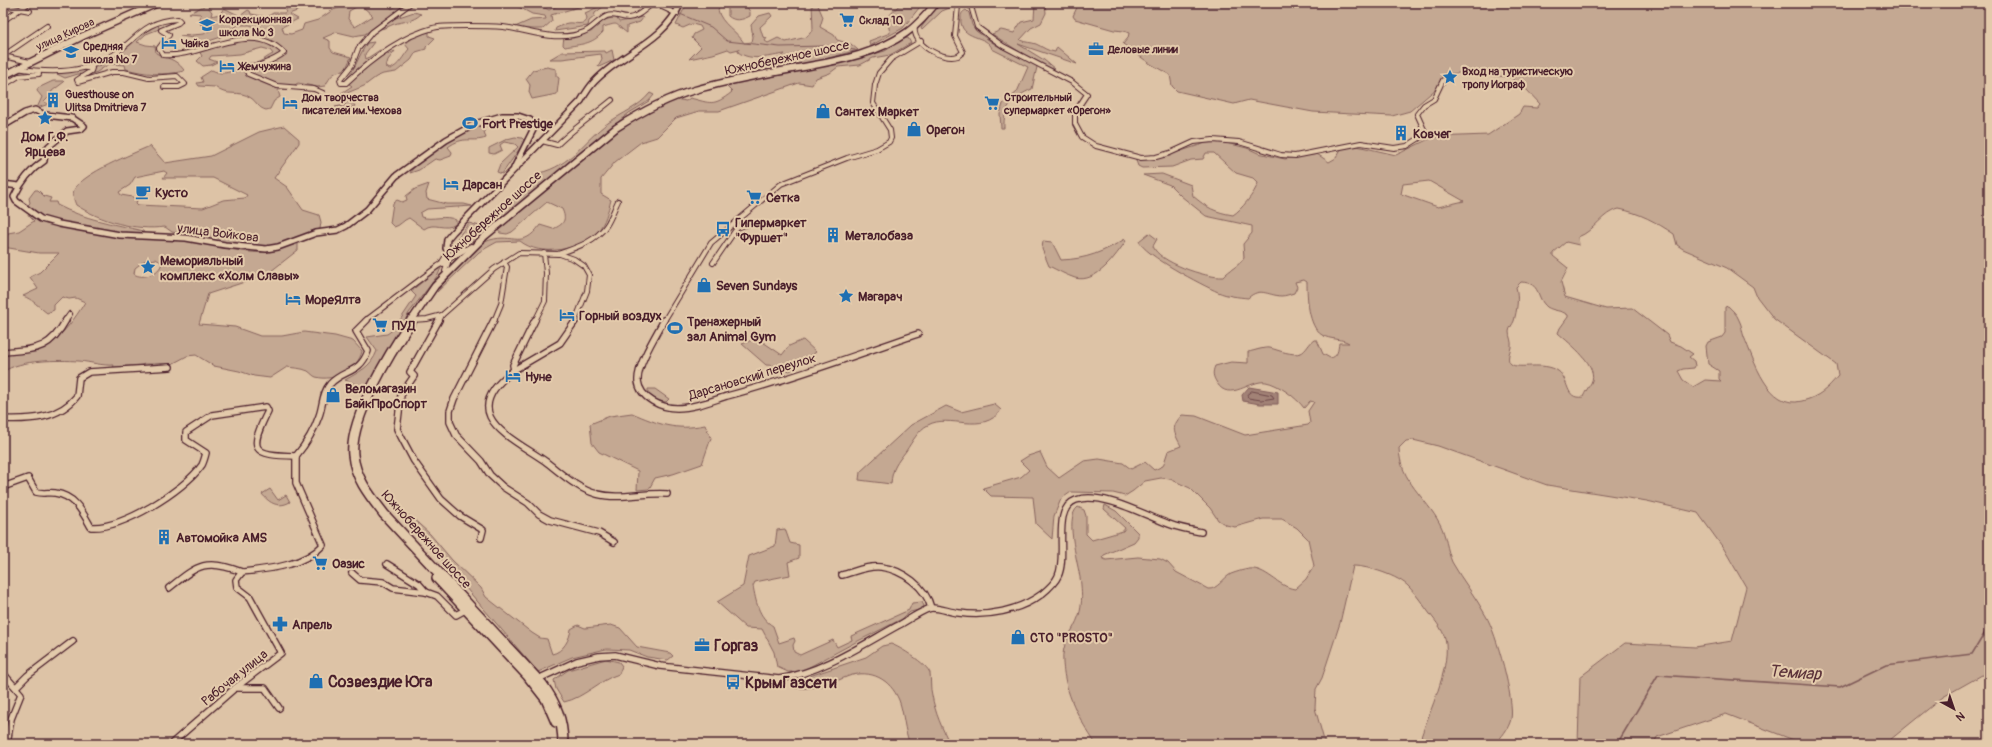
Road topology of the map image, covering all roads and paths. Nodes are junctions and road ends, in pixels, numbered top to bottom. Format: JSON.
{"nodes":[{"id":1,"x":29,"y":3,"type":"edge"},
{"id":2,"x":153,"y":3,"type":"edge"},
{"id":3,"x":158,"y":3,"type":"edge"},
{"id":4,"x":411,"y":3,"type":"edge"},
{"id":5,"x":640,"y":3,"type":"edge"},
{"id":6,"x":681,"y":3,"type":"edge"},
{"id":7,"x":933,"y":3,"type":"edge"},
{"id":8,"x":936,"y":3,"type":"edge"},
{"id":9,"x":960,"y":3,"type":"edge"},
{"id":10,"x":970,"y":3,"type":"edge"},
{"id":11,"x":651,"y":5,"type":"junction"},
{"id":12,"x":3,"y":6,"type":"edge"},
{"id":13,"x":20,"y":8,"type":"junction"},
{"id":14,"x":30,"y":11,"type":"dead end"},
{"id":15,"x":677,"y":14,"type":"junction"},
{"id":16,"x":3,"y":21,"type":"edge"},
{"id":17,"x":916,"y":25,"type":"junction"},
{"id":18,"x":47,"y":26,"type":"dead end"},
{"id":19,"x":900,"y":36,"type":"junction"},
{"id":20,"x":916,"y":36,"type":"junction"},
{"id":21,"x":921,"y":41,"type":"junction"},
{"id":22,"x":856,"y":55,"type":"junction"},
{"id":23,"x":3,"y":56,"type":"edge"},
{"id":24,"x":29,"y":61,"type":"junction"},
{"id":25,"x":16,"y":68,"type":"junction"},
{"id":26,"x":3,"y":74,"type":"edge"},
{"id":27,"x":1446,"y":79,"type":"dead end"},
{"id":28,"x":3,"y":86,"type":"edge"},
{"id":29,"x":164,"y":87,"type":"dead end"},
{"id":30,"x":323,"y":93,"type":"dead end"},
{"id":31,"x":612,"y":100,"type":"dead end"},
{"id":32,"x":3,"y":126,"type":"edge"},
{"id":33,"x":542,"y":141,"type":"junction"},
{"id":34,"x":514,"y":168,"type":"junction"},
{"id":35,"x":3,"y":184,"type":"edge"},
{"id":36,"x":19,"y":186,"type":"junction"},
{"id":37,"x":618,"y":201,"type":"dead end"},
{"id":38,"x":751,"y":223,"type":"dead end"},
{"id":39,"x":471,"y":246,"type":"junction"},
{"id":40,"x":446,"y":248,"type":"junction"},
{"id":41,"x":452,"y":250,"type":"junction"},
{"id":42,"x":544,"y":253,"type":"junction"},
{"id":43,"x":447,"y":254,"type":"junction"},
{"id":44,"x":557,"y":254,"type":"junction"},
{"id":45,"x":460,"y":257,"type":"junction"},
{"id":46,"x":504,"y":262,"type":"junction"},
{"id":47,"x":713,"y":263,"type":"dead end"},
{"id":48,"x":438,"y":266,"type":"junction"},
{"id":49,"x":448,"y":266,"type":"junction"},
{"id":50,"x":70,"y":314,"type":"dead end"},
{"id":51,"x":442,"y":315,"type":"junction"},
{"id":52,"x":412,"y":320,"type":"junction"},
{"id":53,"x":918,"y":334,"type":"dead end"},
{"id":54,"x":3,"y":352,"type":"edge"},
{"id":55,"x":170,"y":367,"type":"dead end"},
{"id":56,"x":514,"y":370,"type":"junction"},
{"id":57,"x":3,"y":419,"type":"edge"},
{"id":58,"x":296,"y":456,"type":"junction"},
{"id":59,"x":3,"y":487,"type":"edge"},
{"id":60,"x":667,"y":494,"type":"dead end"},
{"id":61,"x":1200,"y":532,"type":"dead end"},
{"id":62,"x":481,"y":538,"type":"dead end"},
{"id":63,"x":614,"y":542,"type":"dead end"},
{"id":64,"x":387,"y":564,"type":"dead end"},
{"id":65,"x":242,"y":572,"type":"junction"},
{"id":66,"x":352,"y":573,"type":"dead end"},
{"id":67,"x":842,"y":575,"type":"dead end"},
{"id":68,"x":169,"y":588,"type":"dead end"},
{"id":69,"x":426,"y":592,"type":"junction"},
{"id":70,"x":931,"y":608,"type":"junction"},
{"id":71,"x":465,"y":610,"type":"junction"},
{"id":72,"x":73,"y":641,"type":"dead end"},
{"id":73,"x":3,"y":673,"type":"edge"},
{"id":74,"x":536,"y":677,"type":"junction"},
{"id":75,"x":16,"y":687,"type":"junction"},
{"id":76,"x":235,"y":688,"type":"junction"},
{"id":77,"x":280,"y":708,"type":"dead end"},
{"id":78,"x":7,"y":744,"type":"edge"},
{"id":79,"x":171,"y":744,"type":"edge"},
{"id":80,"x":558,"y":744,"type":"edge"},
{"id":81,"x":563,"y":744,"type":"edge"}],
"edges":[{"from":1,"to":13,"type":"street"},
{"from":2,"to":24,"type":"main road","name":"улица Кирова"},
{"from":3,"to":24,"type":"main road","name":"улица Кирова"},
{"from":4,"to":11,"type":"street"},
{"from":5,"to":11,"type":"street"},
{"from":6,"to":15,"type":"street"},
{"from":7,"to":17,"type":"main road","name":"Южнобережное шоссе"},
{"from":8,"to":17,"type":"main road","name":"Южнобережное шоссе"},
{"from":9,"to":21,"type":"street"},
{"from":10,"to":27,"type":"street"},
{"from":11,"to":15,"type":"street"},
{"from":12,"to":13,"type":"street"},
{"from":13,"to":14,"type":"street"},
{"from":13,"to":16,"type":"street"},
{"from":15,"to":33,"type":"street"},
{"from":17,"to":19,"type":"main road","name":"Южнобережное шоссе"},
{"from":17,"to":20,"type":"street"},
{"from":18,"to":23,"type":"street"},
{"from":19,"to":20,"type":"street"},
{"from":19,"to":22,"type":"main road","name":"Южнобережное шоссе"},
{"from":19,"to":22,"type":"main road","name":"Южнобережное шоссе"},
{"from":20,"to":21,"type":"street"},
{"from":21,"to":53,"type":"street","name":"Дарсановский переулок"},
{"from":22,"to":39,"type":"main road","name":"Южнобережное шоссе"},
{"from":22,"to":45,"type":"main road","name":"Южнобережное шоссе"},
{"from":23,"to":24,"type":"street"},
{"from":24,"to":25,"type":"main road","name":"улица Кирова"},
{"from":25,"to":26,"type":"main road","name":"улица Кирова"},
{"from":25,"to":30,"type":"street"},
{"from":28,"to":29,"type":"street"},
{"from":31,"to":33,"type":"street"},
{"from":32,"to":36,"type":"street"},
{"from":33,"to":34,"type":"street"},
{"from":34,"to":36,"type":"street","name":"улица Войкова"},
{"from":34,"to":40,"type":"street"},
{"from":35,"to":36,"type":"street"},
{"from":37,"to":44,"type":"street"},
{"from":38,"to":47,"type":"street"},
{"from":39,"to":41,"type":"street"},
{"from":39,"to":45,"type":"main road","name":"Южнобережное шоссе"},
{"from":40,"to":41,"type":"street"},
{"from":40,"to":43,"type":"street"},
{"from":41,"to":45,"type":"street"},
{"from":42,"to":44,"type":"street"},
{"from":42,"to":46,"type":"street"},
{"from":42,"to":56,"type":"street"},
{"from":43,"to":48,"type":"street"},
{"from":43,"to":49,"type":"street"},
{"from":44,"to":56,"type":"street"},
{"from":45,"to":49,"type":"main road","name":"Южнобережное шоссе"},
{"from":45,"to":49,"type":"street"},
{"from":46,"to":51,"type":"street"},
{"from":46,"to":63,"type":"street"},
{"from":48,"to":49,"type":"street"},
{"from":48,"to":58,"type":"street"},
{"from":49,"to":52,"type":"main road","name":"Южнобережное шоссе"},
{"from":49,"to":71,"type":"main road","name":"Южнобережное шоссе"},
{"from":50,"to":54,"type":"street"},
{"from":51,"to":52,"type":"street"},
{"from":51,"to":62,"type":"street"},
{"from":52,"to":74,"type":"main road","name":"Южнобережное шоссе"},
{"from":55,"to":57,"type":"street"},
{"from":56,"to":60,"type":"street"},
{"from":58,"to":59,"type":"street"},
{"from":58,"to":65,"type":"street"},
{"from":61,"to":70,"type":"street"},
{"from":64,"to":69,"type":"street"},
{"from":65,"to":68,"type":"street"},
{"from":65,"to":76,"type":"street","name":"Рабочая улица"},
{"from":66,"to":69,"type":"street"},
{"from":67,"to":70,"type":"street"},
{"from":69,"to":71,"type":"street"},
{"from":70,"to":74,"type":"street"},
{"from":71,"to":80,"type":"main road","name":"Южнобережное шоссе"},
{"from":72,"to":75,"type":"street"},
{"from":73,"to":75,"type":"street"},
{"from":74,"to":81,"type":"main road","name":"Южнобережное шоссе"},
{"from":75,"to":78,"type":"street"},
{"from":76,"to":77,"type":"street"},
{"from":76,"to":79,"type":"street","name":"Рабочая улица"}]}
